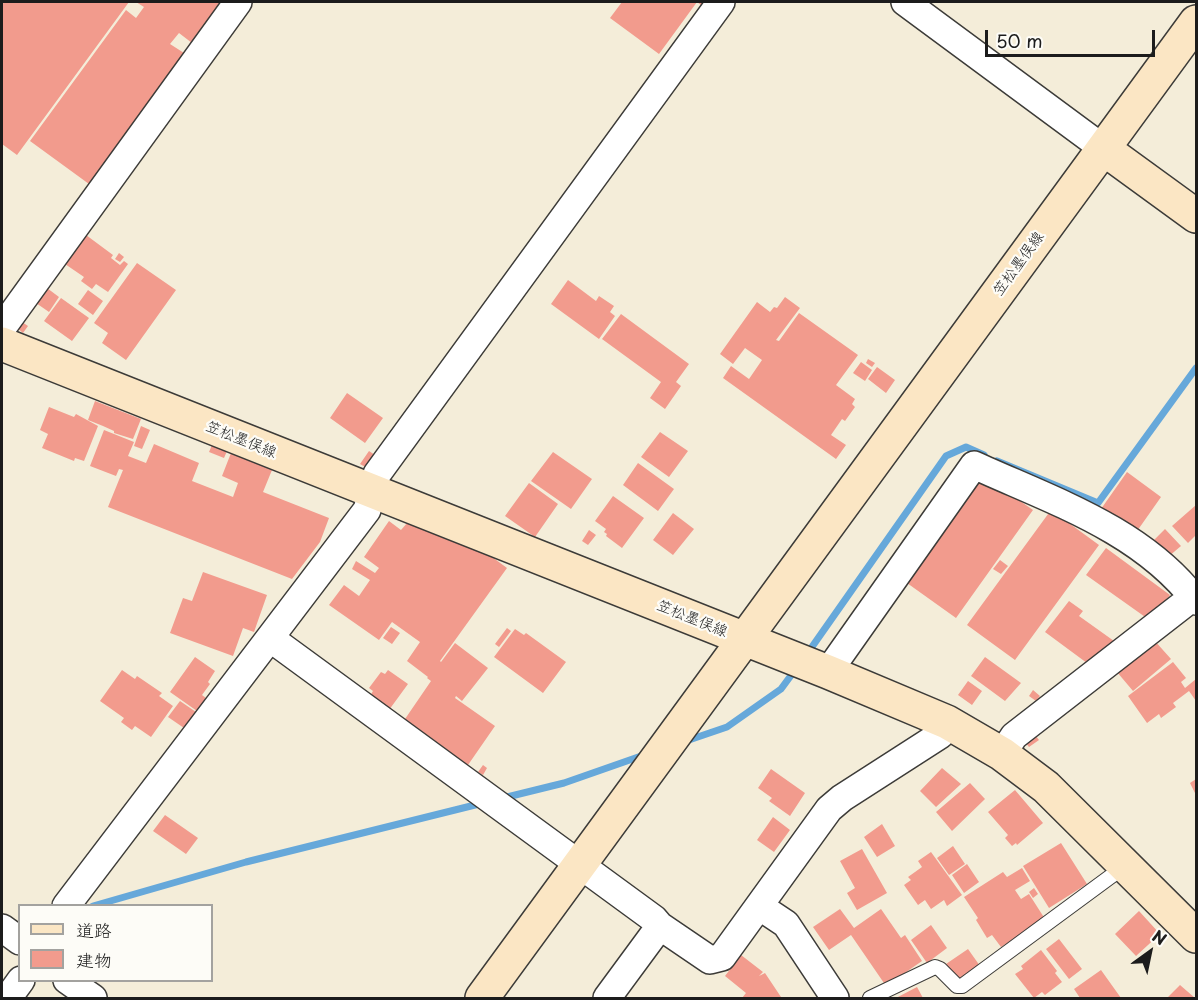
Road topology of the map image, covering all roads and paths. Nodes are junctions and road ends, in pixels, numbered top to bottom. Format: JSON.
{"nodes":[{"id":1,"x":238,"y":2,"type":"edge"},
{"id":2,"x":721,"y":2,"type":"edge"},
{"id":3,"x":905,"y":2,"type":"edge"},
{"id":4,"x":1197,"y":22,"type":"edge"},
{"id":5,"x":1104,"y":149,"type":"junction"},
{"id":6,"x":1197,"y":216,"type":"edge"},
{"id":7,"x":2,"y":328,"type":"edge"},
{"id":8,"x":2,"y":344,"type":"edge"},
{"id":9,"x":372,"y":492,"type":"junction"},
{"id":10,"x":1195,"y":599,"type":"edge"},
{"id":11,"x":270,"y":638,"type":"junction"},
{"id":12,"x":745,"y":640,"type":"junction"},
{"id":13,"x":828,"y":672,"type":"junction"},
{"id":14,"x":947,"y":722,"type":"junction"},
{"id":15,"x":1002,"y":754,"type":"junction"},
{"id":16,"x":1123,"y":862,"type":"junction"},
{"id":17,"x":580,"y":864,"type":"junction"},
{"id":18,"x":68,"y":904,"type":"edge"},
{"id":19,"x":759,"y":906,"type":"junction"},
{"id":20,"x":660,"y":926,"type":"junction"},
{"id":21,"x":2,"y":928,"type":"edge"},
{"id":22,"x":1197,"y":936,"type":"edge"},
{"id":23,"x":18,"y":940,"type":"edge"},
{"id":24,"x":20,"y":982,"type":"edge"},
{"id":25,"x":69,"y":982,"type":"edge"},
{"id":26,"x":8,"y":999,"type":"edge"},
{"id":27,"x":93,"y":999,"type":"edge"},
{"id":28,"x":482,"y":999,"type":"edge"},
{"id":29,"x":607,"y":999,"type":"edge"},
{"id":30,"x":835,"y":999,"type":"edge"},
{"id":31,"x":870,"y":999,"type":"edge"}],
"edges":[{"from":1,"to":7,"type":"street"},
{"from":2,"to":9,"type":"street"},
{"from":3,"to":5,"type":"street"},
{"from":4,"to":5,"type":"main road","name":"笠松墨俣線"},
{"from":5,"to":6,"type":"main road"},
{"from":5,"to":12,"type":"main road","name":"笠松墨俣線"},
{"from":8,"to":9,"type":"main road","name":"笠松墨俣線"},
{"from":9,"to":11,"type":"street"},
{"from":9,"to":12,"type":"main road","name":"笠松墨俣線"},
{"from":10,"to":13,"type":"street"},
{"from":10,"to":15,"type":"street"},
{"from":11,"to":17,"type":"street"},
{"from":11,"to":18,"type":"street"},
{"from":12,"to":13,"type":"main road"},
{"from":12,"to":17,"type":"main road"},
{"from":13,"to":14,"type":"main road"},
{"from":14,"to":15,"type":"main road"},
{"from":14,"to":19,"type":"street"},
{"from":15,"to":16,"type":"main road"},
{"from":16,"to":22,"type":"main road"},
{"from":16,"to":31,"type":"lane"},
{"from":17,"to":20,"type":"street"},
{"from":17,"to":28,"type":"main road"},
{"from":19,"to":20,"type":"street"},
{"from":19,"to":30,"type":"street"},
{"from":20,"to":29,"type":"street"},
{"from":21,"to":23,"type":"street"},
{"from":24,"to":26,"type":"street"},
{"from":25,"to":27,"type":"street"}]}
